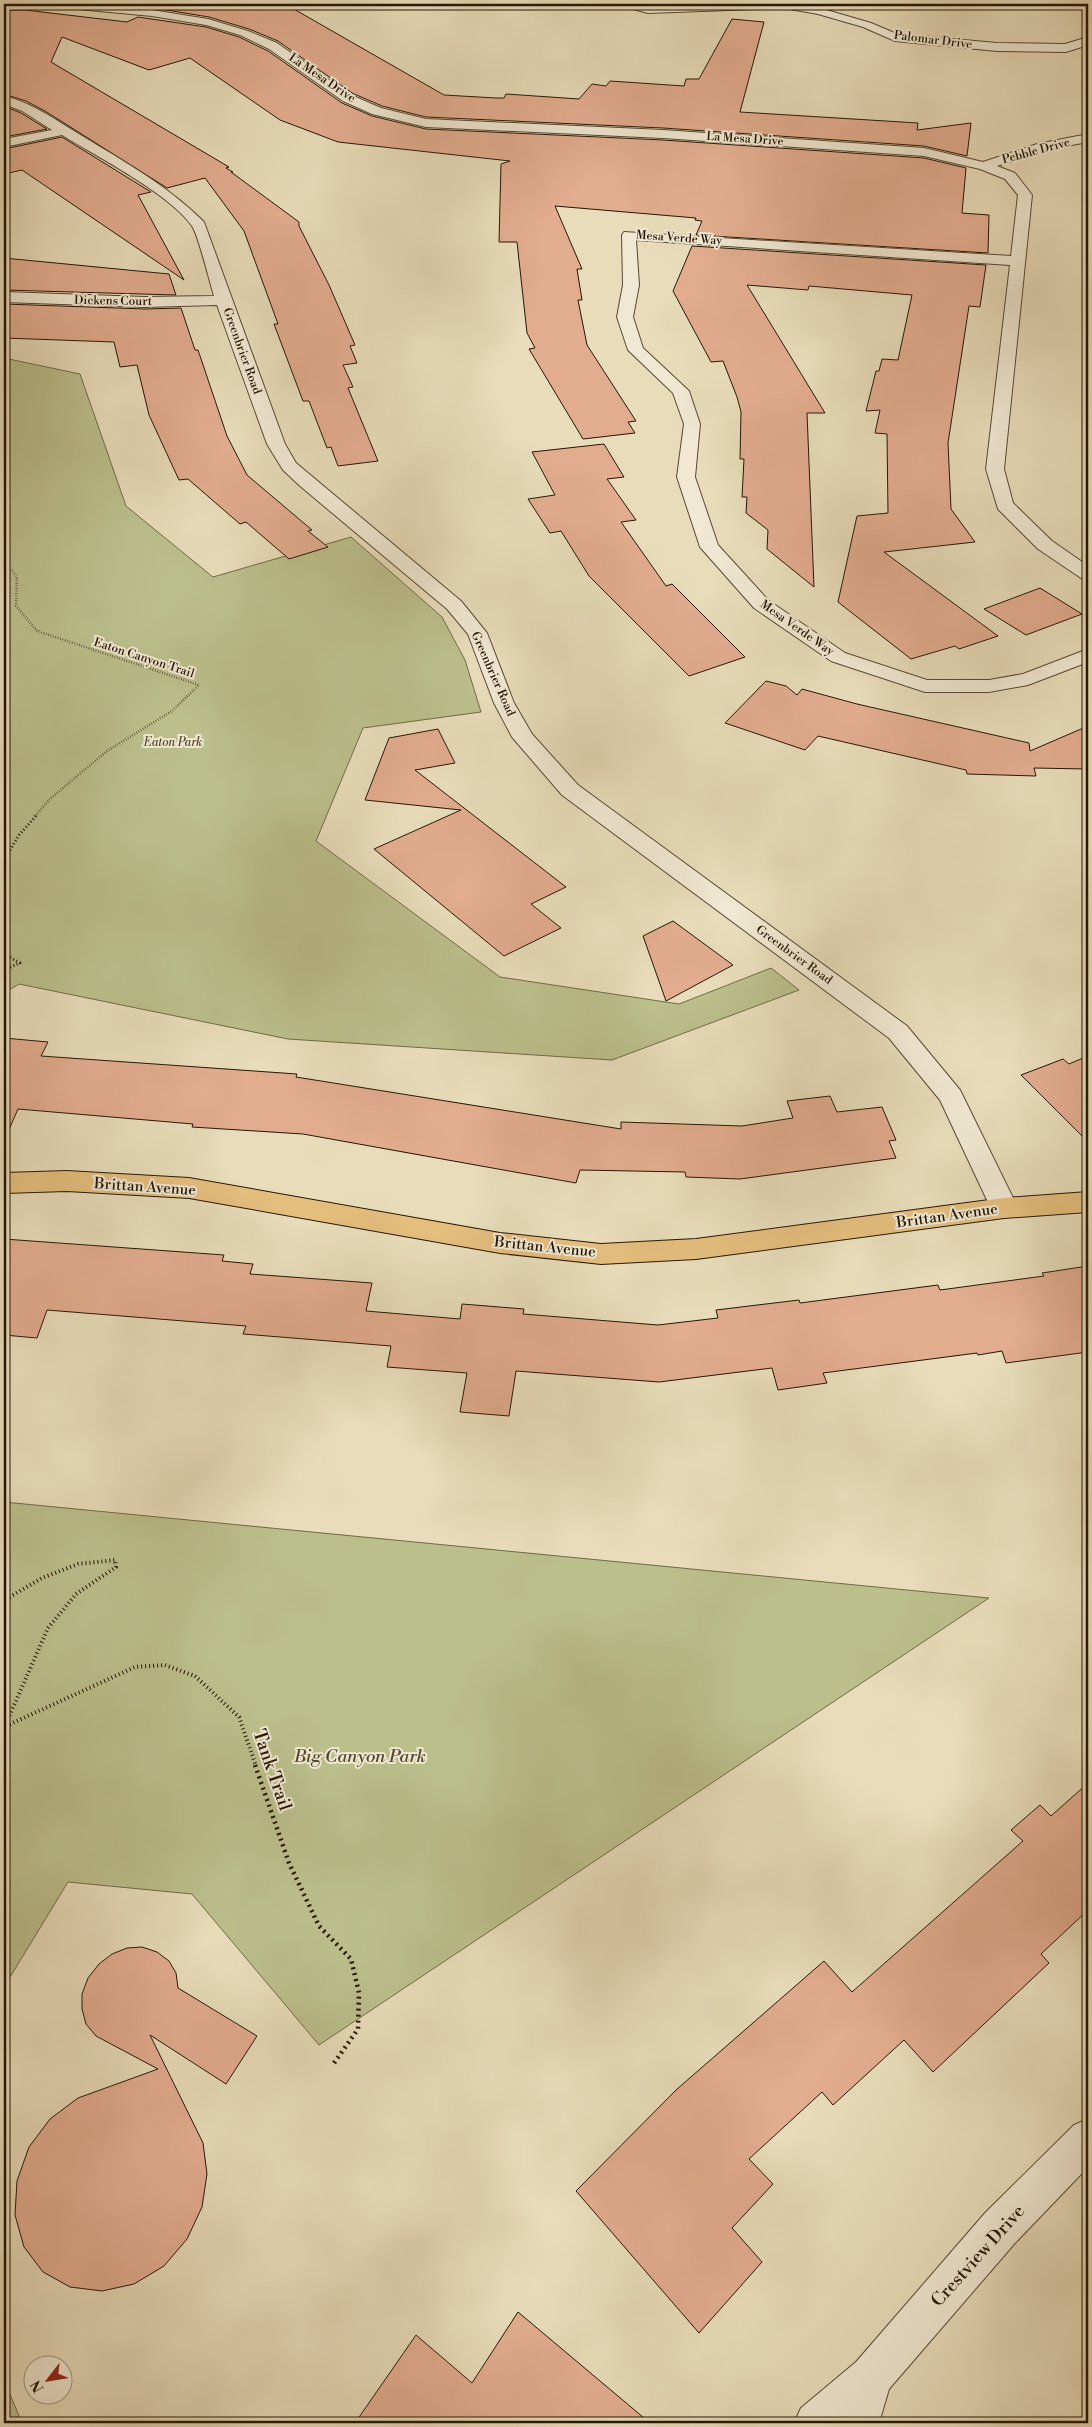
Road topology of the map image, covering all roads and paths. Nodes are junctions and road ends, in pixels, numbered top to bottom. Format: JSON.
{"nodes":[{"id":1,"x":57,"y":4,"type":"edge"},
{"id":2,"x":632,"y":4,"type":"edge"},
{"id":3,"x":1088,"y":41,"type":"edge"},
{"id":4,"x":4,"y":100,"type":"edge"},
{"id":5,"x":65,"y":131,"type":"junction"},
{"id":6,"x":1088,"y":138,"type":"edge"},
{"id":7,"x":4,"y":143,"type":"edge"},
{"id":8,"x":984,"y":166,"type":"junction"},
{"id":9,"x":1019,"y":261,"type":"junction"},
{"id":10,"x":4,"y":297,"type":"edge"},
{"id":11,"x":223,"y":300,"type":"junction"},
{"id":12,"x":4,"y":560,"type":"edge"},
{"id":13,"x":1088,"y":574,"type":"edge"},
{"id":14,"x":1088,"y":655,"type":"edge"},
{"id":15,"x":4,"y":908,"type":"edge"},
{"id":16,"x":4,"y":954,"type":"edge"},
{"id":17,"x":4,"y":970,"type":"edge"},
{"id":18,"x":4,"y":977,"type":"edge"},
{"id":19,"x":4,"y":982,"type":"edge"},
{"id":20,"x":4,"y":1184,"type":"edge"},
{"id":21,"x":1088,"y":1202,"type":"edge"},
{"id":22,"x":1004,"y":1208,"type":"junction"},
{"id":23,"x":4,"y":1603,"type":"edge"},
{"id":24,"x":5,"y":1727,"type":"edge"},
{"id":25,"x":332,"y":2066,"type":"dead end"},
{"id":26,"x":1088,"y":2139,"type":"edge"},
{"id":27,"x":871,"y":2377,"type":"junction"},
{"id":28,"x":816,"y":2423,"type":"edge"},
{"id":29,"x":857,"y":2423,"type":"edge"}],
"edges":[{"from":1,"to":8,"type":"street","name":"La Mesa Drive"},
{"from":2,"to":3,"type":"street","name":"Palomar Drive"},
{"from":4,"to":5,"type":"street","name":"Greenbrier Road"},
{"from":5,"to":7,"type":"street"},
{"from":5,"to":11,"type":"street","name":"Greenbrier Road"},
{"from":6,"to":8,"type":"street","name":"Pebble Drive"},
{"from":8,"to":9,"type":"street","name":"La Mesa Drive"},
{"from":9,"to":13,"type":"street","name":"La Mesa Drive"},
{"from":9,"to":14,"type":"street","name":"Mesa Verde Way"},
{"from":10,"to":11,"type":"street","name":"Dickens Court"},
{"from":11,"to":22,"type":"street","name":"Greenbrier Road"},
{"from":12,"to":15,"type":"path","name":"Eaton Canyon Trail"},
{"from":16,"to":17,"type":"path"},
{"from":18,"to":19,"type":"path"},
{"from":20,"to":22,"type":"main road","name":"Brittan Avenue"},
{"from":21,"to":22,"type":"main road","name":"Brittan Avenue"},
{"from":23,"to":24,"type":"path"},
{"from":24,"to":25,"type":"path","name":"Tank Trail"},
{"from":26,"to":27,"type":"street","name":"Crestview Drive"},
{"from":27,"to":28,"type":"street","name":"Crestview Drive"},
{"from":27,"to":29,"type":"street","name":"Crestview Drive"}]}
